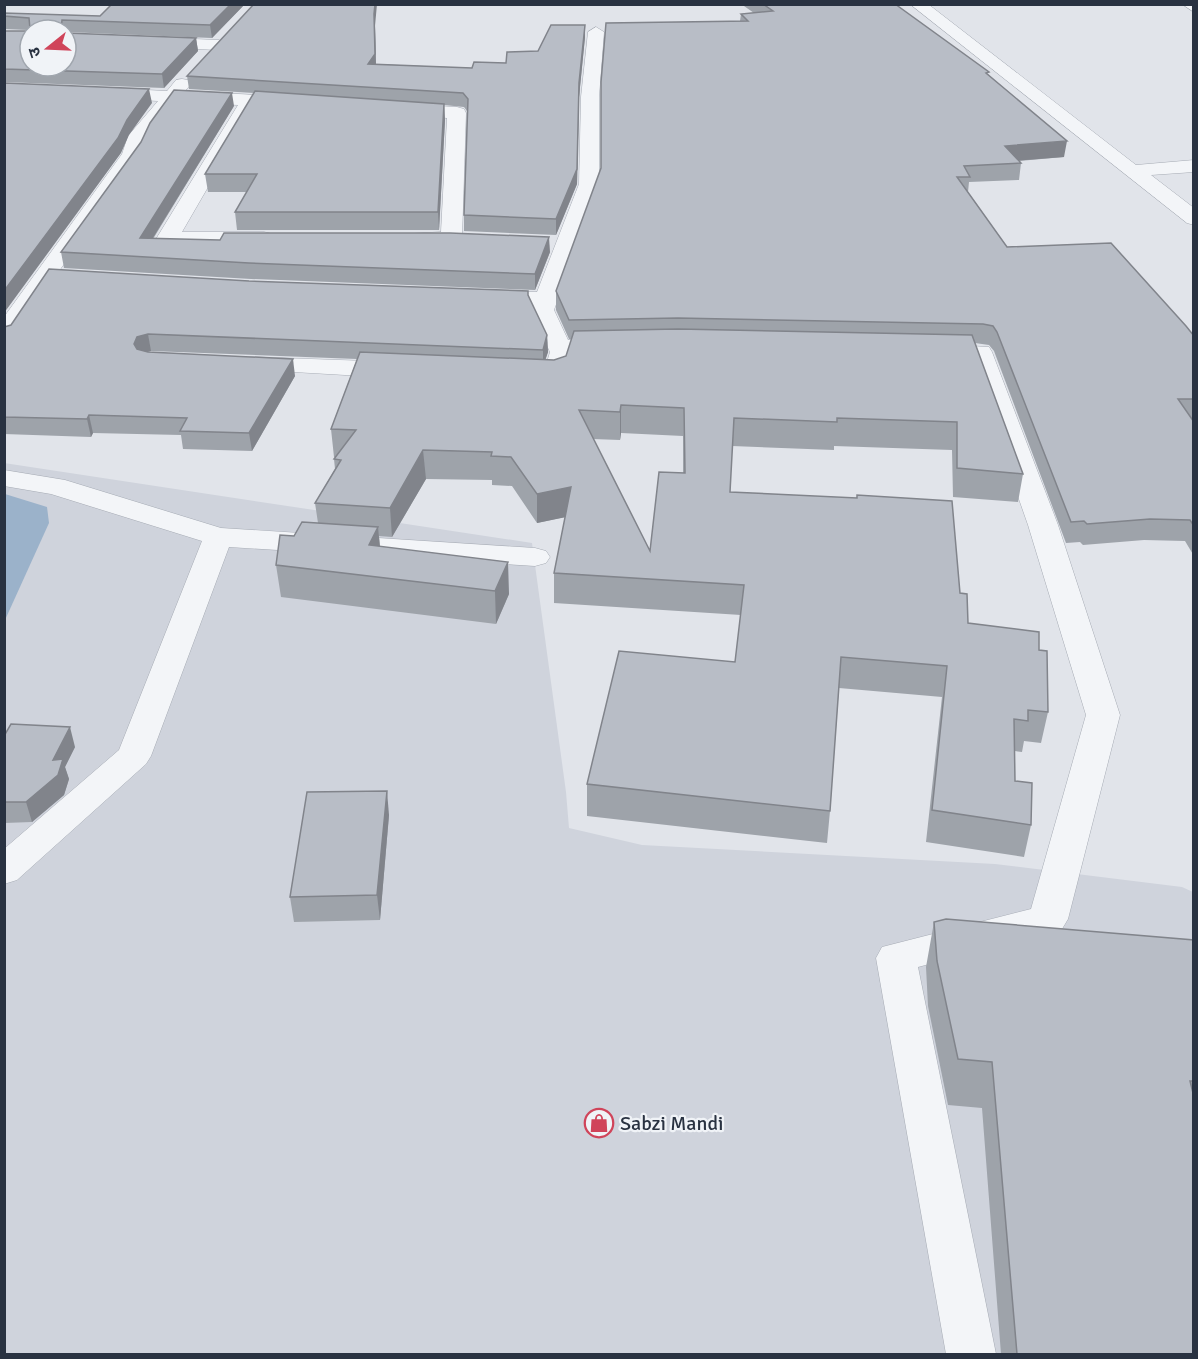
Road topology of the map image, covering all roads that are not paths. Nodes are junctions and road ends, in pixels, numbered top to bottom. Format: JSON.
{"nodes":[{"id":1,"x":917,"y":4,"type":"edge"},
{"id":2,"x":1189,"y":4,"type":"edge"},
{"id":3,"x":1194,"y":7,"type":"edge"},
{"id":4,"x":596,"y":32,"type":"dead end"},
{"id":5,"x":78,"y":39,"type":"edge"},
{"id":6,"x":87,"y":93,"type":"edge"},
{"id":7,"x":171,"y":96,"type":"junction"},
{"id":8,"x":250,"y":99,"type":"junction"},
{"id":9,"x":308,"y":102,"type":"edge"},
{"id":10,"x":377,"y":107,"type":"edge"},
{"id":11,"x":1194,"y":166,"type":"edge"},
{"id":12,"x":1132,"y":171,"type":"junction"},
{"id":13,"x":1194,"y":219,"type":"edge"},
{"id":14,"x":285,"y":239,"type":"edge"},
{"id":15,"x":392,"y":239,"type":"edge"},
{"id":16,"x":451,"y":239,"type":"junction"},
{"id":17,"x":475,"y":240,"type":"edge"},
{"id":18,"x":545,"y":243,"type":"edge"},
{"id":19,"x":568,"y":244,"type":"junction"},
{"id":20,"x":466,"y":297,"type":"edge"},
{"id":21,"x":547,"y":299,"type":"junction"},
{"id":22,"x":4,"y":336,"type":"edge"},
{"id":23,"x":642,"y":346,"type":"edge"},
{"id":24,"x":559,"y":348,"type":"junction"},
{"id":25,"x":910,"y":351,"type":"edge"},
{"id":26,"x":222,"y":363,"type":"edge"},
{"id":27,"x":424,"y":371,"type":"edge"},
{"id":28,"x":495,"y":374,"type":"edge"},
{"id":29,"x":4,"y":478,"type":"edge"},
{"id":30,"x":218,"y":537,"type":"junction"},
{"id":31,"x":536,"y":557,"type":"dead end"},
{"id":32,"x":4,"y":871,"type":"edge"},
{"id":33,"x":971,"y":1354,"type":"edge"}],
"edges":[{"from":1,"to":12,"type":"street"},
{"from":2,"to":3,"type":"street"},
{"from":4,"to":19,"type":"street"},
{"from":5,"to":7,"type":"street"},
{"from":6,"to":7,"type":"street"},
{"from":7,"to":8,"type":"street"},
{"from":7,"to":22,"type":"street"},
{"from":8,"to":9,"type":"street"},
{"from":8,"to":14,"type":"street"},
{"from":10,"to":16,"type":"street"},
{"from":11,"to":12,"type":"street"},
{"from":12,"to":13,"type":"street"},
{"from":15,"to":16,"type":"street"},
{"from":16,"to":17,"type":"street"},
{"from":18,"to":19,"type":"street"},
{"from":19,"to":21,"type":"street"},
{"from":20,"to":21,"type":"street"},
{"from":21,"to":24,"type":"street"},
{"from":23,"to":24,"type":"street"},
{"from":24,"to":28,"type":"street"},
{"from":25,"to":33,"type":"street"},
{"from":26,"to":27,"type":"street"},
{"from":29,"to":30,"type":"street"},
{"from":30,"to":31,"type":"street"},
{"from":30,"to":32,"type":"street"}]}
